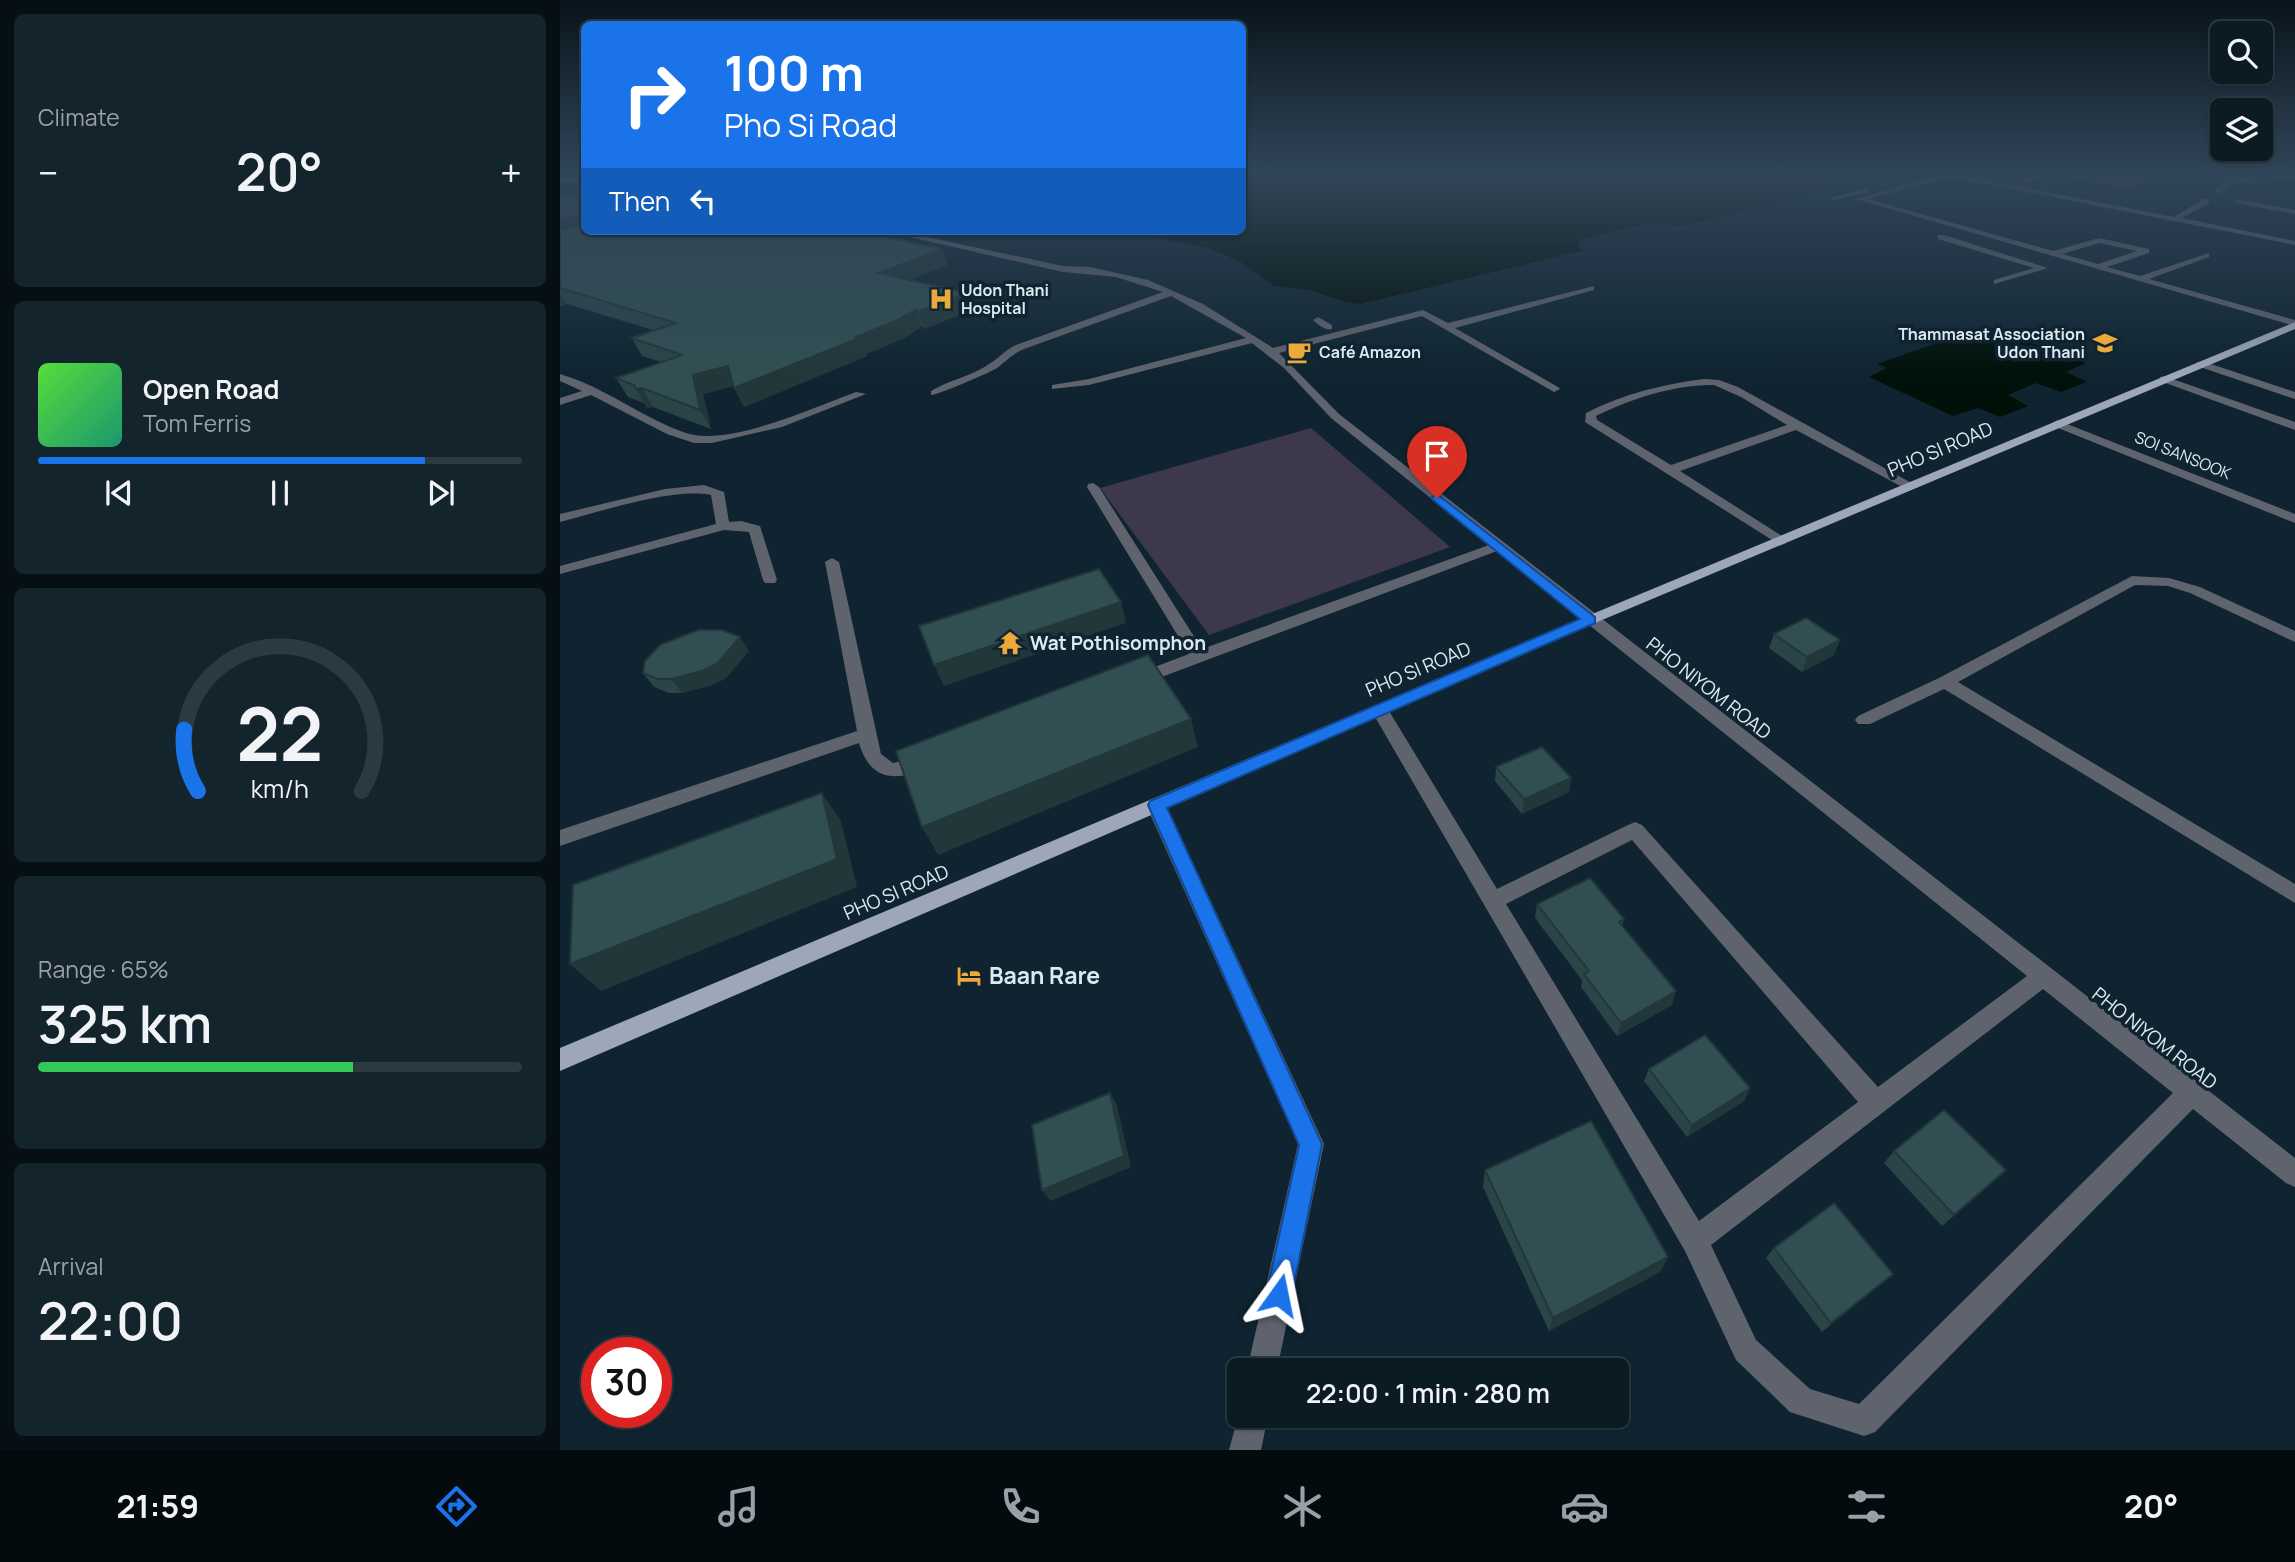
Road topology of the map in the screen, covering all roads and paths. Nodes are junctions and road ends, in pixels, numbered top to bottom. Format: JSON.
{"nodes":[{"id":1,"x":936,"y":242,"type":"edge"},
{"id":2,"x":981,"y":242,"type":"edge"},
{"id":3,"x":1956,"y":242,"type":"edge"},
{"id":4,"x":2010,"y":242,"type":"edge"},
{"id":5,"x":2094,"y":242,"type":"edge"},
{"id":6,"x":2106,"y":242,"type":"edge"},
{"id":7,"x":2053,"y":254,"type":"junction"},
{"id":8,"x":2206,"y":255,"type":"dead end"},
{"id":9,"x":2071,"y":259,"type":"junction"},
{"id":10,"x":2097,"y":267,"type":"junction"},
{"id":11,"x":1083,"y":268,"type":"junction"},
{"id":12,"x":2042,"y":268,"type":"junction"},
{"id":13,"x":2140,"y":279,"type":"junction"},
{"id":14,"x":1997,"y":282,"type":"dead end"},
{"id":15,"x":1591,"y":288,"type":"dead end"},
{"id":16,"x":1172,"y":292,"type":"junction"},
{"id":17,"x":1422,"y":308,"type":"junction"},
{"id":18,"x":2295,"y":324,"type":"edge"},
{"id":19,"x":1323,"y":326,"type":"dead end"},
{"id":20,"x":1446,"y":327,"type":"junction"},
{"id":21,"x":1252,"y":340,"type":"junction"},
{"id":22,"x":1271,"y":352,"type":"junction"},
{"id":23,"x":2201,"y":364,"type":"junction"},
{"id":24,"x":560,"y":377,"type":"edge"},
{"id":25,"x":2164,"y":379,"type":"junction"},
{"id":26,"x":1056,"y":387,"type":"dead end"},
{"id":27,"x":1554,"y":390,"type":"dead end"},
{"id":28,"x":592,"y":391,"type":"junction"},
{"id":29,"x":935,"y":393,"type":"dead end"},
{"id":30,"x":860,"y":394,"type":"dead end"},
{"id":31,"x":2295,"y":396,"type":"edge"},
{"id":32,"x":560,"y":402,"type":"edge"},
{"id":33,"x":2057,"y":424,"type":"junction"},
{"id":34,"x":1797,"y":426,"type":"junction"},
{"id":35,"x":2295,"y":426,"type":"edge"},
{"id":36,"x":1670,"y":470,"type":"junction"},
{"id":37,"x":1911,"y":486,"type":"junction"},
{"id":38,"x":1093,"y":487,"type":"dead end"},
{"id":39,"x":560,"y":518,"type":"edge"},
{"id":40,"x":2295,"y":519,"type":"edge"},
{"id":41,"x":723,"y":526,"type":"junction"},
{"id":42,"x":1780,"y":541,"type":"junction"},
{"id":43,"x":1498,"y":546,"type":"junction"},
{"id":44,"x":832,"y":562,"type":"dead end"},
{"id":45,"x":560,"y":570,"type":"edge"},
{"id":46,"x":770,"y":580,"type":"dead end"},
{"id":47,"x":1590,"y":620,"type":"junction"},
{"id":48,"x":2295,"y":638,"type":"edge"},
{"id":49,"x":1199,"y":656,"type":"junction"},
{"id":50,"x":1945,"y":682,"type":"junction"},
{"id":51,"x":1122,"y":686,"type":"edge"},
{"id":52,"x":1380,"y":710,"type":"junction"},
{"id":53,"x":1864,"y":720,"type":"dead end"},
{"id":54,"x":866,"y":734,"type":"junction"},
{"id":55,"x":942,"y":756,"type":"edge"},
{"id":56,"x":1157,"y":805,"type":"junction"},
{"id":57,"x":560,"y":838,"type":"edge"},
{"id":58,"x":2295,"y":894,"type":"edge"},
{"id":59,"x":1493,"y":901,"type":"junction"},
{"id":60,"x":2042,"y":977,"type":"junction"},
{"id":61,"x":560,"y":1060,"type":"edge"},
{"id":62,"x":2191,"y":1093,"type":"junction"},
{"id":63,"x":1876,"y":1103,"type":"junction"},
{"id":64,"x":2295,"y":1174,"type":"edge"},
{"id":65,"x":1695,"y":1241,"type":"junction"},
{"id":66,"x":1265,"y":1358,"type":"edge"},
{"id":67,"x":1250,"y":1428,"type":"edge"},
{"id":68,"x":1245,"y":1450,"type":"edge"}],
"edges":[{"from":1,"to":11,"type":"street","name":"PHO NIYOM ROAD"},
{"from":2,"to":11,"type":"street","name":"PHO NIYOM ROAD"},
{"from":3,"to":12,"type":"street"},
{"from":4,"to":7,"type":"street"},
{"from":5,"to":7,"type":"street"},
{"from":6,"to":10,"type":"street"},
{"from":7,"to":9,"type":"street"},
{"from":8,"to":13,"type":"street"},
{"from":9,"to":10,"type":"street"},
{"from":9,"to":12,"type":"street"},
{"from":10,"to":13,"type":"street"},
{"from":11,"to":16,"type":"street","name":"PHO NIYOM ROAD"},
{"from":12,"to":14,"type":"street"},
{"from":13,"to":18,"type":"street"},
{"from":15,"to":20,"type":"street"},
{"from":16,"to":21,"type":"street","name":"PHO NIYOM ROAD"},
{"from":16,"to":29,"type":"street"},
{"from":17,"to":19,"type":"street"},
{"from":17,"to":20,"type":"street"},
{"from":17,"to":22,"type":"street"},
{"from":18,"to":23,"type":"main road","name":"PHO SI ROAD"},
{"from":20,"to":27,"type":"street"},
{"from":21,"to":22,"type":"street","name":"PHO NIYOM ROAD"},
{"from":21,"to":26,"type":"street"},
{"from":22,"to":43,"type":"street","name":"PHO NIYOM ROAD"},
{"from":23,"to":25,"type":"main road","name":"PHO SI ROAD"},
{"from":23,"to":31,"type":"street"},
{"from":24,"to":28,"type":"street"},
{"from":25,"to":33,"type":"main road","name":"PHO SI ROAD"},
{"from":25,"to":35,"type":"street"},
{"from":28,"to":30,"type":"street"},
{"from":28,"to":32,"type":"street"},
{"from":33,"to":37,"type":"main road","name":"PHO SI ROAD"},
{"from":33,"to":40,"type":"street","name":"SOI SANSOOK"},
{"from":34,"to":36,"type":"street"},
{"from":34,"to":36,"type":"street"},
{"from":34,"to":37,"type":"street"},
{"from":36,"to":42,"type":"street"},
{"from":37,"to":42,"type":"main road","name":"PHO SI ROAD"},
{"from":38,"to":49,"type":"street"},
{"from":39,"to":41,"type":"street"},
{"from":41,"to":45,"type":"street"},
{"from":41,"to":46,"type":"street"},
{"from":42,"to":47,"type":"main road","name":"PHO SI ROAD"},
{"from":43,"to":47,"type":"street","name":"PHO NIYOM ROAD"},
{"from":43,"to":49,"type":"street"},
{"from":44,"to":54,"type":"street"},
{"from":47,"to":52,"type":"main road","name":"PHO SI ROAD"},
{"from":47,"to":60,"type":"street","name":"PHO NIYOM ROAD"},
{"from":48,"to":50,"type":"street"},
{"from":49,"to":51,"type":"street"},
{"from":50,"to":53,"type":"street"},
{"from":50,"to":58,"type":"street"},
{"from":52,"to":56,"type":"main road","name":"PHO SI ROAD"},
{"from":52,"to":59,"type":"street"},
{"from":54,"to":55,"type":"street"},
{"from":54,"to":57,"type":"street"},
{"from":56,"to":61,"type":"main road","name":"PHO SI ROAD"},
{"from":56,"to":66,"type":"street"},
{"from":59,"to":63,"type":"street"},
{"from":59,"to":65,"type":"street"},
{"from":60,"to":62,"type":"street","name":"PHO NIYOM ROAD"},
{"from":60,"to":63,"type":"street"},
{"from":62,"to":64,"type":"street","name":"PHO NIYOM ROAD"},
{"from":62,"to":65,"type":"street"},
{"from":63,"to":65,"type":"street"},
{"from":67,"to":68,"type":"street"}]}
